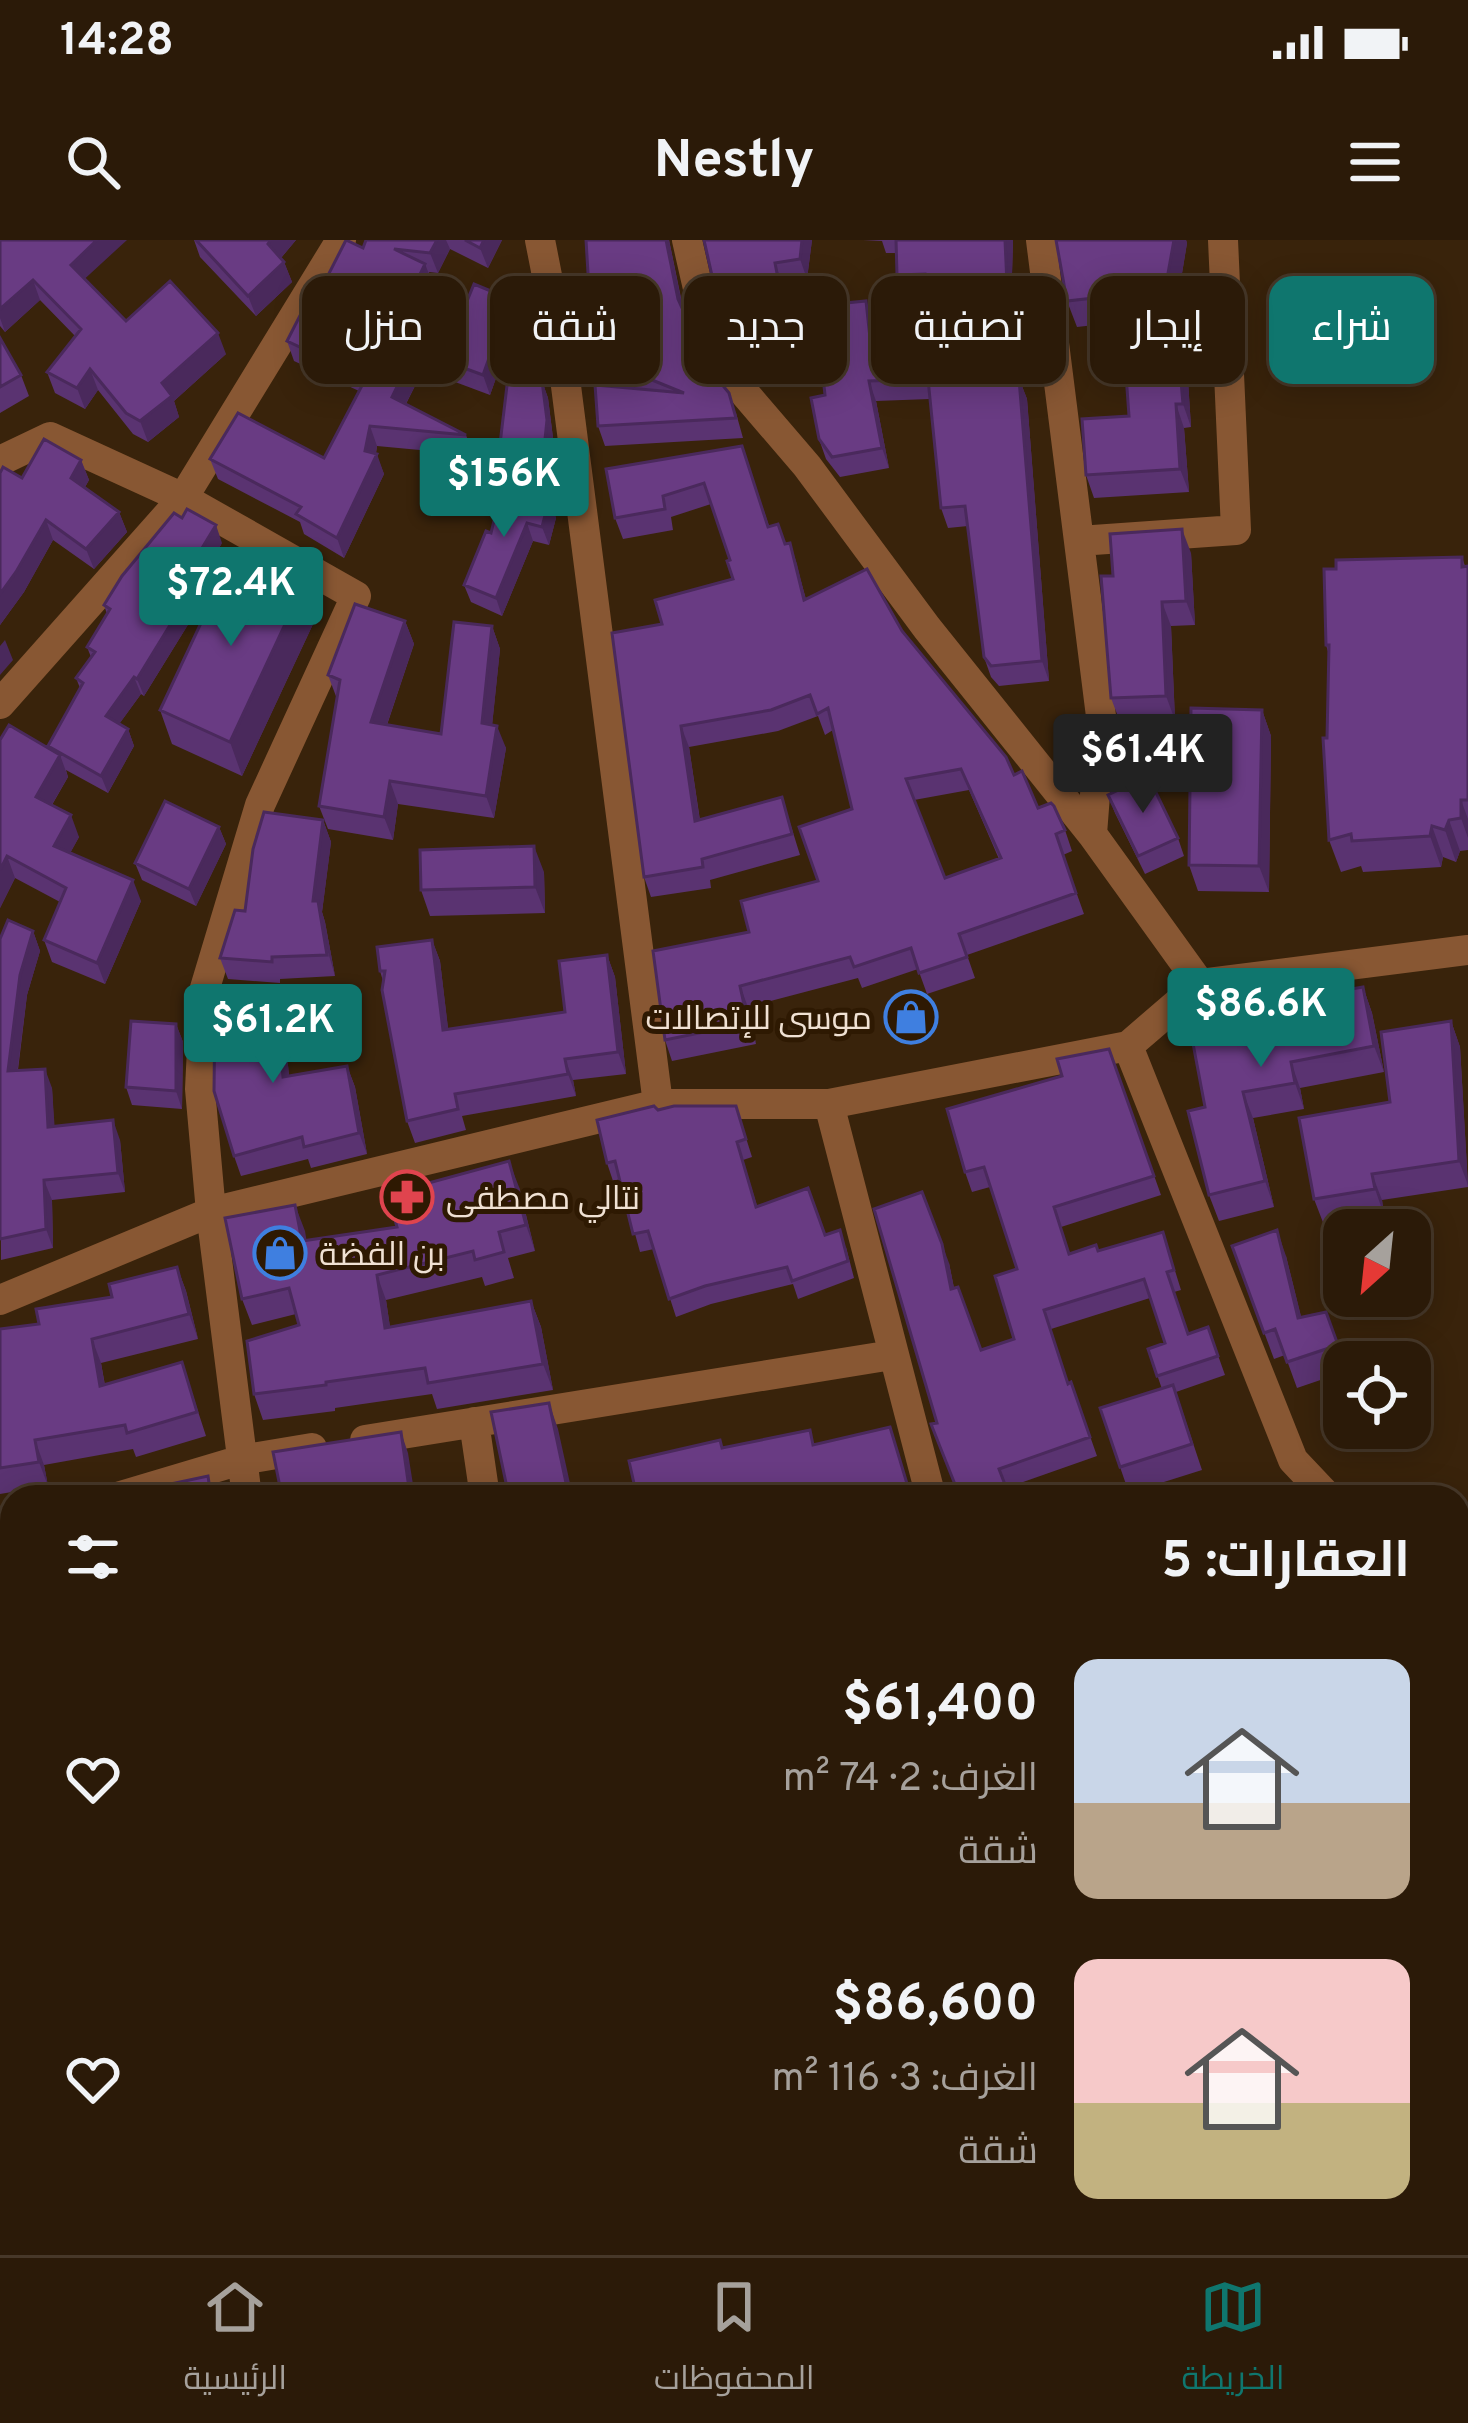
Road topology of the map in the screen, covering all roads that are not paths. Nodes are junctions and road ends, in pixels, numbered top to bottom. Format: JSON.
{"nodes":[{"id":1,"x":341,"y":240,"type":"edge"},
{"id":2,"x":540,"y":240,"type":"edge"},
{"id":3,"x":687,"y":240,"type":"edge"},
{"id":4,"x":1041,"y":240,"type":"edge"},
{"id":5,"x":1223,"y":240,"type":"edge"},
{"id":6,"x":0,"y":461,"type":"edge"},
{"id":7,"x":183,"y":498,"type":"junction"},
{"id":8,"x":1079,"y":541,"type":"junction"},
{"id":9,"x":0,"y":704,"type":"edge"},
{"id":10,"x":1092,"y":834,"type":"junction"},
{"id":11,"x":1468,"y":950,"type":"edge"},
{"id":12,"x":1200,"y":984,"type":"junction"},
{"id":13,"x":1128,"y":1046,"type":"junction"},
{"id":14,"x":658,"y":1104,"type":"junction"},
{"id":15,"x":830,"y":1104,"type":"junction"},
{"id":16,"x":211,"y":1212,"type":"junction"},
{"id":17,"x":0,"y":1300,"type":"edge"},
{"id":18,"x":892,"y":1354,"type":"junction"},
{"id":19,"x":474,"y":1423,"type":"junction"},
{"id":20,"x":241,"y":1460,"type":"junction"},
{"id":21,"x":157,"y":1485,"type":"edge"},
{"id":22,"x":245,"y":1485,"type":"edge"},
{"id":23,"x":483,"y":1485,"type":"edge"},
{"id":24,"x":928,"y":1485,"type":"edge"},
{"id":25,"x":1317,"y":1485,"type":"edge"}],
"edges":[{"from":1,"to":7,"type":"street"},
{"from":2,"to":14,"type":"street"},
{"from":3,"to":10,"type":"street"},
{"from":4,"to":8,"type":"street"},
{"from":5,"to":8,"type":"street"},
{"from":6,"to":7,"type":"street"},
{"from":7,"to":9,"type":"street"},
{"from":7,"to":16,"type":"street"},
{"from":8,"to":10,"type":"street"},
{"from":10,"to":12,"type":"street"},
{"from":11,"to":12,"type":"street"},
{"from":12,"to":13,"type":"street"},
{"from":13,"to":15,"type":"street"},
{"from":13,"to":25,"type":"street"},
{"from":14,"to":15,"type":"street"},
{"from":14,"to":16,"type":"street"},
{"from":15,"to":18,"type":"street"},
{"from":16,"to":17,"type":"street"},
{"from":16,"to":20,"type":"street"},
{"from":18,"to":19,"type":"street"},
{"from":18,"to":24,"type":"street"},
{"from":19,"to":20,"type":"street"},
{"from":19,"to":23,"type":"street"},
{"from":20,"to":21,"type":"street"},
{"from":20,"to":22,"type":"street"}]}
